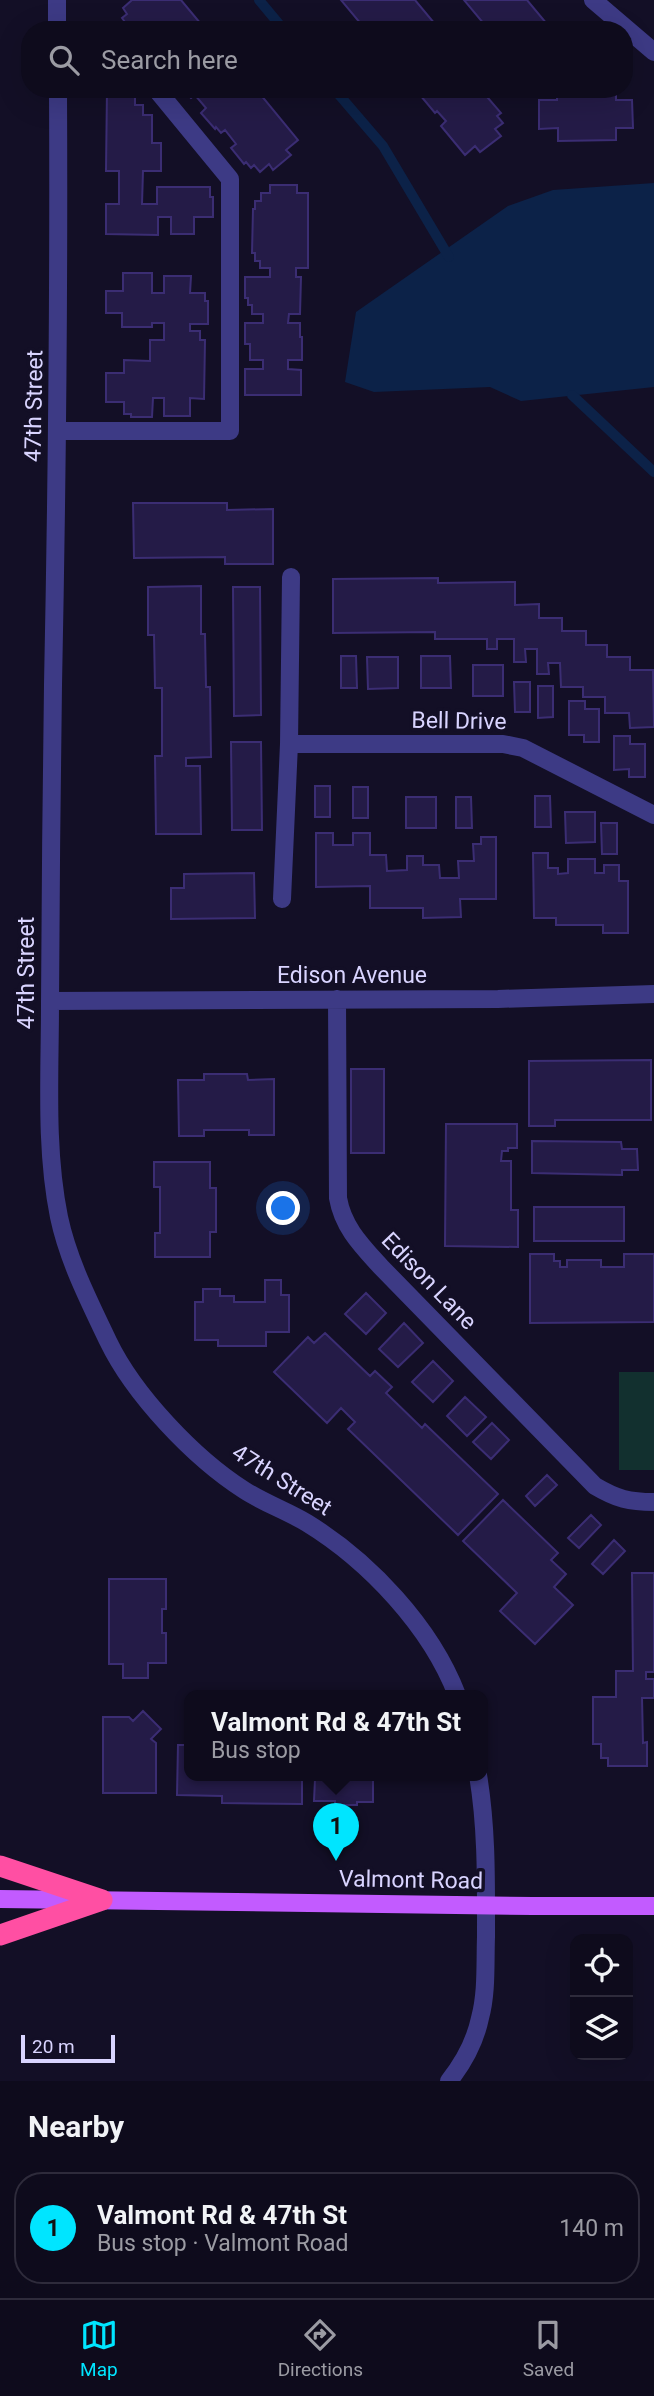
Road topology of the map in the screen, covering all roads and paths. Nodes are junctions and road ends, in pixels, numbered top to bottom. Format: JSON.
{"nodes":[{"id":1,"x":57,"y":0,"type":"edge"},
{"id":2,"x":593,"y":0,"type":"edge"},
{"id":3,"x":57,"y":21,"type":"edge"},
{"id":4,"x":618,"y":21,"type":"edge"},
{"id":5,"x":633,"y":34,"type":"edge"},
{"id":6,"x":654,"y":52,"type":"edge"},
{"id":7,"x":58,"y":98,"type":"edge"},
{"id":8,"x":163,"y":98,"type":"edge"},
{"id":9,"x":58,"y":431,"type":"junction"},
{"id":10,"x":291,"y":577,"type":"dead end"},
{"id":11,"x":289,"y":744,"type":"junction"},
{"id":12,"x":654,"y":815,"type":"edge"},
{"id":13,"x":282,"y":899,"type":"dead end"},
{"id":14,"x":654,"y":994,"type":"edge"},
{"id":15,"x":337,"y":999,"type":"junction"},
{"id":16,"x":50,"y":1001,"type":"junction"},
{"id":17,"x":654,"y":1502,"type":"edge"},
{"id":18,"x":454,"y":1690,"type":"edge"},
{"id":19,"x":479,"y":1781,"type":"edge"},
{"id":20,"x":0,"y":1866,"type":"edge"},
{"id":21,"x":0,"y":1899,"type":"edge"},
{"id":22,"x":102,"y":1900,"type":"junction"},
{"id":23,"x":486,"y":1906,"type":"junction"},
{"id":24,"x":654,"y":1906,"type":"edge"},
{"id":25,"x":0,"y":1935,"type":"edge"},
{"id":26,"x":449,"y":2081,"type":"edge"}],
"edges":[{"from":1,"to":3,"type":"street"},
{"from":2,"to":4,"type":"street"},
{"from":5,"to":6,"type":"street"},
{"from":7,"to":9,"type":"street","name":"47th Street"},
{"from":8,"to":9,"type":"street"},
{"from":9,"to":16,"type":"street","name":"47th Street"},
{"from":10,"to":11,"type":"street"},
{"from":11,"to":12,"type":"street","name":"Bell Drive"},
{"from":11,"to":13,"type":"street"},
{"from":14,"to":15,"type":"street","name":"Edison Avenue"},
{"from":15,"to":16,"type":"street","name":"Edison Avenue"},
{"from":15,"to":17,"type":"street","name":"Edison Lane"},
{"from":16,"to":18,"type":"street","name":"47th Street"},
{"from":19,"to":23,"type":"street"},
{"from":20,"to":22,"type":"highway"},
{"from":21,"to":22,"type":"main road","name":"Valmont Road"},
{"from":22,"to":23,"type":"main road","name":"Valmont Road"},
{"from":22,"to":25,"type":"highway"},
{"from":23,"to":24,"type":"main road","name":"Valmont Road"},
{"from":23,"to":26,"type":"street"}]}
